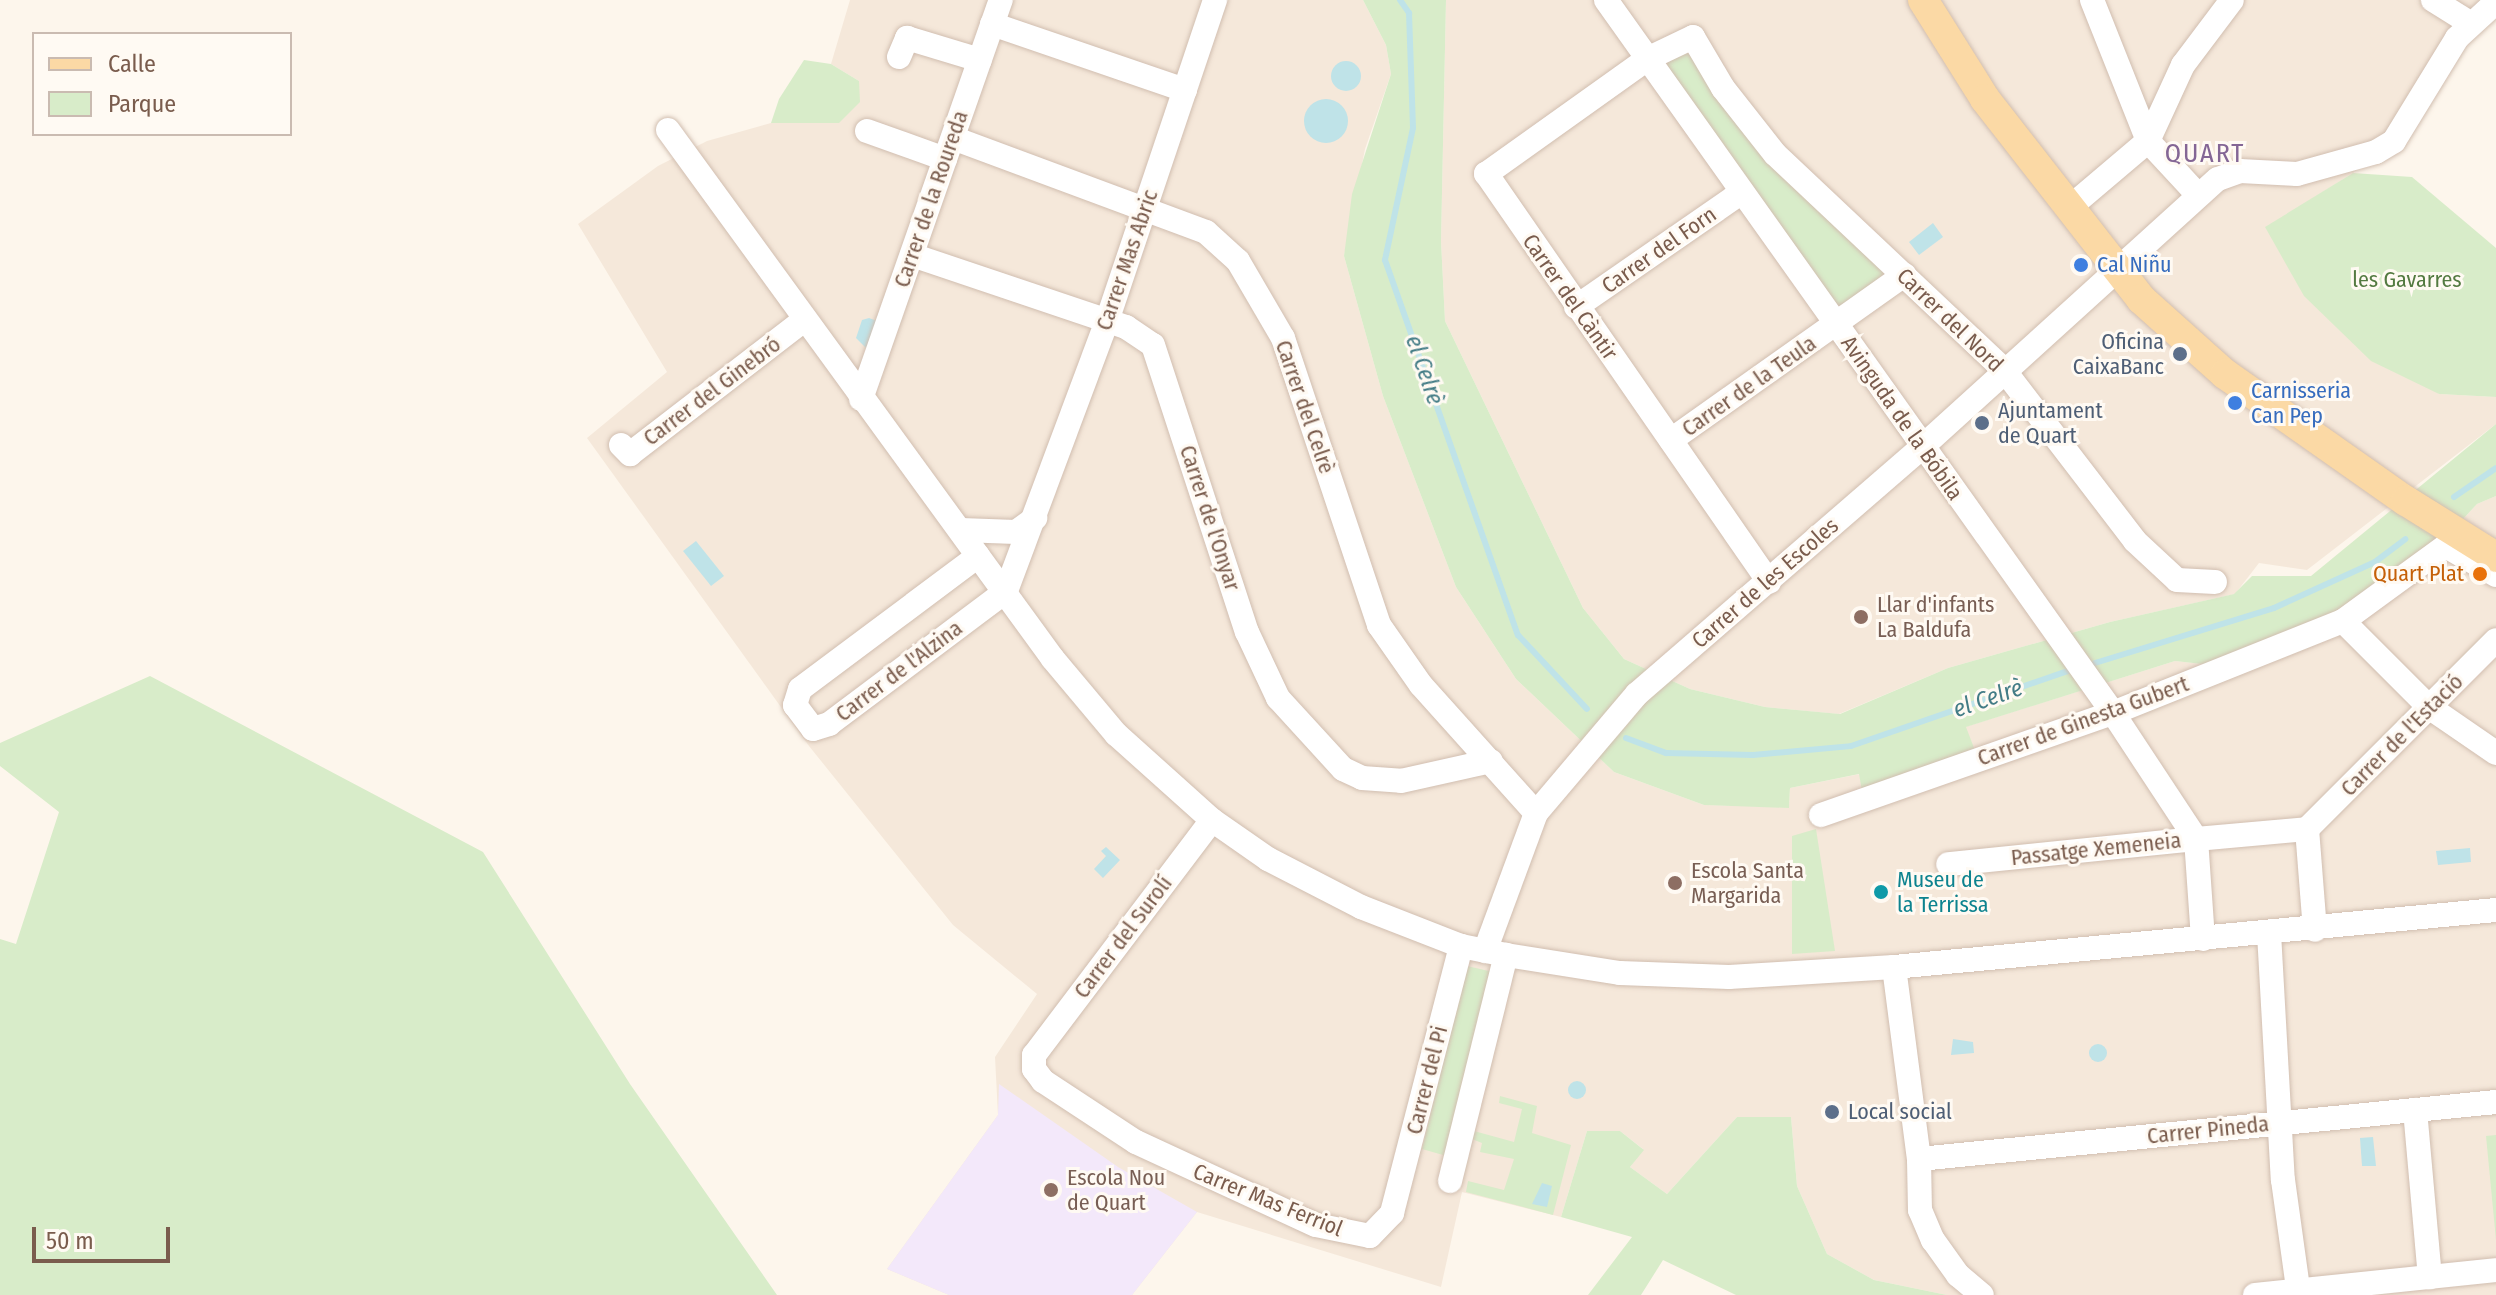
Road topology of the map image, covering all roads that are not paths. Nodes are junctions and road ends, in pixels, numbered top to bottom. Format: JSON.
{"nodes":[{"id":1,"x":1001,"y":0,"type":"edge"},
{"id":2,"x":1215,"y":0,"type":"edge"},
{"id":3,"x":1606,"y":0,"type":"edge"},
{"id":4,"x":1923,"y":0,"type":"edge"},
{"id":5,"x":2092,"y":0,"type":"edge"},
{"id":6,"x":2232,"y":0,"type":"edge"},
{"id":7,"x":2433,"y":0,"type":"edge"},
{"id":8,"x":2496,"y":2,"type":"edge"},
{"id":9,"x":2470,"y":23,"type":"junction"},
{"id":10,"x":992,"y":24,"type":"junction"},
{"id":11,"x":899,"y":57,"type":"dead end"},
{"id":12,"x":1647,"y":59,"type":"junction"},
{"id":13,"x":980,"y":60,"type":"junction"},
{"id":14,"x":1185,"y":90,"type":"junction"},
{"id":15,"x":668,"y":130,"type":"dead end"},
{"id":16,"x":867,"y":131,"type":"dead end"},
{"id":17,"x":2148,"y":141,"type":"junction"},
{"id":18,"x":949,"y":148,"type":"junction"},
{"id":19,"x":1742,"y":192,"type":"junction"},
{"id":20,"x":2198,"y":195,"type":"junction"},
{"id":21,"x":2069,"y":208,"type":"junction"},
{"id":22,"x":1145,"y":209,"type":"junction"},
{"id":23,"x":912,"y":255,"type":"junction"},
{"id":24,"x":2116,"y":267,"type":"junction"},
{"id":25,"x":1904,"y":275,"type":"junction"},
{"id":26,"x":1576,"y":307,"type":"junction"},
{"id":27,"x":804,"y":320,"type":"junction"},
{"id":28,"x":1107,"y":321,"type":"junction"},
{"id":29,"x":1836,"y":324,"type":"junction"},
{"id":30,"x":2004,"y":370,"type":"junction"},
{"id":31,"x":861,"y":399,"type":"junction"},
{"id":32,"x":1671,"y":440,"type":"junction"},
{"id":33,"x":621,"y":445,"type":"dead end"},
{"id":34,"x":1922,"y":447,"type":"junction"},
{"id":35,"x":1035,"y":518,"type":"junction"},
{"id":36,"x":961,"y":530,"type":"junction"},
{"id":37,"x":978,"y":556,"type":"junction"},
{"id":38,"x":2496,"y":557,"type":"edge"},
{"id":39,"x":2496,"y":575,"type":"edge"},
{"id":40,"x":1769,"y":582,"type":"junction"},
{"id":41,"x":2215,"y":582,"type":"dead end"},
{"id":42,"x":1006,"y":591,"type":"junction"},
{"id":43,"x":2343,"y":621,"type":"junction"},
{"id":44,"x":2496,"y":640,"type":"edge"},
{"id":45,"x":2429,"y":707,"type":"junction"},
{"id":46,"x":2113,"y":713,"type":"junction"},
{"id":47,"x":2496,"y":753,"type":"edge"},
{"id":48,"x":1491,"y":761,"type":"junction"},
{"id":49,"x":1536,"y":813,"type":"junction"},
{"id":50,"x":1821,"y":815,"type":"dead end"},
{"id":51,"x":1212,"y":820,"type":"junction"},
{"id":52,"x":2307,"y":829,"type":"junction"},
{"id":53,"x":2196,"y":839,"type":"junction"},
{"id":54,"x":1948,"y":864,"type":"dead end"},
{"id":55,"x":2496,"y":910,"type":"edge"},
{"id":56,"x":2315,"y":930,"type":"junction"},
{"id":57,"x":2269,"y":933,"type":"junction"},
{"id":58,"x":2203,"y":939,"type":"junction"},
{"id":59,"x":1461,"y":946,"type":"junction"},
{"id":60,"x":1496,"y":953,"type":"junction"},
{"id":61,"x":1894,"y":967,"type":"junction"},
{"id":62,"x":1034,"y":1055,"type":"joint"},
{"id":63,"x":2496,"y":1102,"type":"edge"},
{"id":64,"x":2415,"y":1110,"type":"junction"},
{"id":65,"x":2280,"y":1123,"type":"junction"},
{"id":66,"x":1919,"y":1159,"type":"junction"},
{"id":67,"x":1450,"y":1181,"type":"dead end"},
{"id":68,"x":1392,"y":1213,"type":"joint"},
{"id":69,"x":2496,"y":1270,"type":"edge"},
{"id":70,"x":2430,"y":1277,"type":"junction"},
{"id":71,"x":2299,"y":1293,"type":"edge"},
{"id":72,"x":1982,"y":1295,"type":"edge"},
{"id":73,"x":2255,"y":1295,"type":"edge"}],
"edges":[{"from":1,"to":10,"type":"street","name":"Carrer de la Roureda"},
{"from":2,"to":14,"type":"street","name":"Carrer Mas Abric"},
{"from":3,"to":12,"type":"street","name":"Avinguda de la Bóbila"},
{"from":4,"to":21,"type":"main road"},
{"from":5,"to":17,"type":"street"},
{"from":6,"to":17,"type":"street"},
{"from":7,"to":9,"type":"street"},
{"from":8,"to":9,"type":"street","name":"Carrer de les Escoles"},
{"from":9,"to":20,"type":"street","name":"Carrer de les Escoles"},
{"from":10,"to":13,"type":"street","name":"Carrer de la Roureda"},
{"from":10,"to":14,"type":"street"},
{"from":11,"to":13,"type":"street"},
{"from":12,"to":19,"type":"street","name":"Avinguda de la Bóbila"},
{"from":12,"to":25,"type":"street","name":"Carrer del Nord"},
{"from":12,"to":26,"type":"street","name":"Carrer del Càntir"},
{"from":13,"to":18,"type":"street","name":"Carrer de la Roureda"},
{"from":14,"to":22,"type":"street","name":"Carrer Mas Abric"},
{"from":15,"to":27,"type":"street"},
{"from":16,"to":18,"type":"street","name":"Carrer del Celrè"},
{"from":17,"to":20,"type":"street"},
{"from":17,"to":21,"type":"street"},
{"from":18,"to":22,"type":"street","name":"Carrer del Celrè"},
{"from":18,"to":23,"type":"street","name":"Carrer de la Roureda"},
{"from":19,"to":26,"type":"street","name":"Carrer del Forn"},
{"from":19,"to":29,"type":"street","name":"Avinguda de la Bóbila"},
{"from":20,"to":24,"type":"street","name":"Carrer de les Escoles"},
{"from":21,"to":24,"type":"main road"},
{"from":22,"to":28,"type":"street","name":"Carrer Mas Abric"},
{"from":22,"to":48,"type":"street","name":"Carrer del Celrè"},
{"from":23,"to":28,"type":"street","name":"Carrer de l'Onyar"},
{"from":23,"to":31,"type":"street","name":"Carrer de la Roureda"},
{"from":24,"to":30,"type":"street","name":"Carrer de les Escoles"},
{"from":24,"to":38,"type":"main road"},
{"from":25,"to":29,"type":"street","name":"Carrer de la Teula"},
{"from":25,"to":30,"type":"street","name":"Carrer del Nord"},
{"from":26,"to":32,"type":"street","name":"Carrer del Càntir"},
{"from":27,"to":31,"type":"street"},
{"from":27,"to":33,"type":"street","name":"Carrer del Ginebró"},
{"from":28,"to":35,"type":"street","name":"Carrer Mas Abric"},
{"from":28,"to":48,"type":"street","name":"Carrer de l'Onyar"},
{"from":29,"to":32,"type":"street","name":"Carrer de la Teula"},
{"from":29,"to":34,"type":"street","name":"Avinguda de la Bóbila"},
{"from":30,"to":34,"type":"street","name":"Carrer de les Escoles"},
{"from":30,"to":41,"type":"street","name":"Carrer del Nord"},
{"from":31,"to":36,"type":"street"},
{"from":32,"to":40,"type":"street","name":"Carrer del Càntir"},
{"from":34,"to":40,"type":"street","name":"Carrer de les Escoles"},
{"from":34,"to":46,"type":"street","name":"Avinguda de la Bóbila"},
{"from":35,"to":36,"type":"street"},
{"from":35,"to":42,"type":"street","name":"Carrer Mas Abric"},
{"from":36,"to":37,"type":"street"},
{"from":37,"to":42,"type":"street"},
{"from":37,"to":42,"type":"street","name":"Carrer de l'Alzina"},
{"from":39,"to":43,"type":"street","name":"Carrer de Ginesta Gubert"},
{"from":40,"to":49,"type":"street","name":"Carrer de les Escoles"},
{"from":42,"to":51,"type":"street"},
{"from":43,"to":45,"type":"street"},
{"from":43,"to":46,"type":"street","name":"Carrer de Ginesta Gubert"},
{"from":44,"to":45,"type":"street","name":"Carrer de l'Estació"},
{"from":45,"to":47,"type":"street"},
{"from":45,"to":52,"type":"street","name":"Carrer de l'Estació"},
{"from":46,"to":50,"type":"street","name":"Carrer de Ginesta Gubert"},
{"from":46,"to":53,"type":"street","name":"Avinguda de la Bóbila"},
{"from":48,"to":49,"type":"street","name":"Carrer del Celrè"},
{"from":49,"to":60,"type":"street","name":"Carrer de les Escoles"},
{"from":51,"to":59,"type":"street"},
{"from":51,"to":62,"type":"street","name":"Carrer del Surolí"},
{"from":52,"to":53,"type":"street","name":"Passatge Xemeneia"},
{"from":52,"to":56,"type":"street"},
{"from":53,"to":54,"type":"street","name":"Passatge Xemeneia"},
{"from":53,"to":58,"type":"street"},
{"from":55,"to":56,"type":"street"},
{"from":56,"to":57,"type":"street"},
{"from":57,"to":58,"type":"street"},
{"from":57,"to":65,"type":"street"},
{"from":58,"to":61,"type":"street"},
{"from":59,"to":60,"type":"street"},
{"from":59,"to":68,"type":"street","name":"Carrer del Pi"},
{"from":60,"to":61,"type":"street"},
{"from":60,"to":67,"type":"street","name":"Carrer del Pi"},
{"from":61,"to":66,"type":"street"},
{"from":62,"to":68,"type":"street","name":"Carrer Mas Ferriol"},
{"from":63,"to":64,"type":"street","name":"Carrer Pineda"},
{"from":64,"to":65,"type":"street","name":"Carrer Pineda"},
{"from":64,"to":70,"type":"street"},
{"from":65,"to":66,"type":"street","name":"Carrer Pineda"},
{"from":65,"to":71,"type":"street"},
{"from":66,"to":72,"type":"street"},
{"from":69,"to":70,"type":"street"},
{"from":70,"to":71,"type":"street"},
{"from":71,"to":73,"type":"street"}]}
